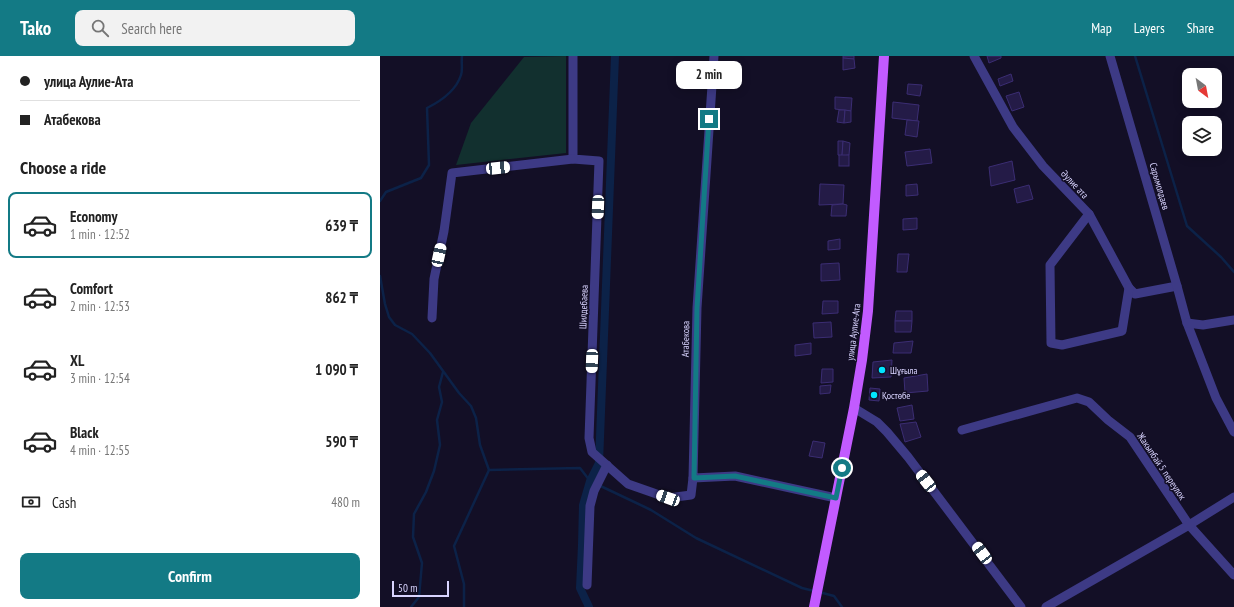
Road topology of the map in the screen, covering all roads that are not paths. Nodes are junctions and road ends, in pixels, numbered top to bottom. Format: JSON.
{"nodes":[{"id":1,"x":573,"y":56,"type":"edge"},
{"id":2,"x":714,"y":56,"type":"edge"},
{"id":3,"x":884,"y":56,"type":"edge"},
{"id":4,"x":974,"y":56,"type":"edge"},
{"id":5,"x":1110,"y":56,"type":"edge"},
{"id":6,"x":573,"y":159,"type":"junction"},
{"id":7,"x":1088,"y":214,"type":"junction"},
{"id":8,"x":1177,"y":286,"type":"junction"},
{"id":9,"x":1129,"y":288,"type":"junction"},
{"id":10,"x":432,"y":318,"type":"dead end"},
{"id":11,"x":1234,"y":320,"type":"edge"},
{"id":12,"x":1187,"y":323,"type":"junction"},
{"id":13,"x":854,"y":408,"type":"junction"},
{"id":14,"x":962,"y":430,"type":"dead end"},
{"id":15,"x":1234,"y":432,"type":"edge"},
{"id":16,"x":607,"y":465,"type":"junction"},
{"id":17,"x":694,"y":478,"type":"junction"},
{"id":18,"x":1234,"y":496,"type":"edge"},
{"id":19,"x":836,"y":498,"type":"junction"},
{"id":20,"x":1188,"y":525,"type":"junction"},
{"id":21,"x":1234,"y":575,"type":"edge"},
{"id":22,"x":587,"y":585,"type":"dead end"},
{"id":23,"x":814,"y":607,"type":"edge"},
{"id":24,"x":1021,"y":607,"type":"edge"},
{"id":25,"x":1046,"y":607,"type":"edge"}],
"edges":[{"from":1,"to":6,"type":"street"},
{"from":2,"to":17,"type":"street","name":"Атабекова"},
{"from":3,"to":13,"type":"main road","name":"улица Аулие-Ата"},
{"from":4,"to":7,"type":"street","name":"Әулие ата"},
{"from":5,"to":8,"type":"street","name":"Сарымолдаев"},
{"from":6,"to":10,"type":"street"},
{"from":6,"to":16,"type":"street","name":"Шилдебаева"},
{"from":7,"to":9,"type":"street","name":"Әулие ата"},
{"from":7,"to":9,"type":"street"},
{"from":8,"to":9,"type":"street"},
{"from":8,"to":12,"type":"street","name":"Сарымолдаев"},
{"from":11,"to":12,"type":"street"},
{"from":12,"to":15,"type":"street","name":"Сарымолдаев"},
{"from":13,"to":19,"type":"main road","name":"улица Аулие-Ата"},
{"from":13,"to":24,"type":"street"},
{"from":14,"to":20,"type":"street","name":"Жакыпбай 5 переулок"},
{"from":16,"to":17,"type":"street","name":"Шилдебаева"},
{"from":16,"to":22,"type":"street"},
{"from":17,"to":19,"type":"street"},
{"from":18,"to":20,"type":"street"},
{"from":19,"to":23,"type":"main road","name":"улица Аулие-Ата"},
{"from":20,"to":21,"type":"street","name":"Жакыпбай 5 переулок"},
{"from":20,"to":25,"type":"street"}]}
